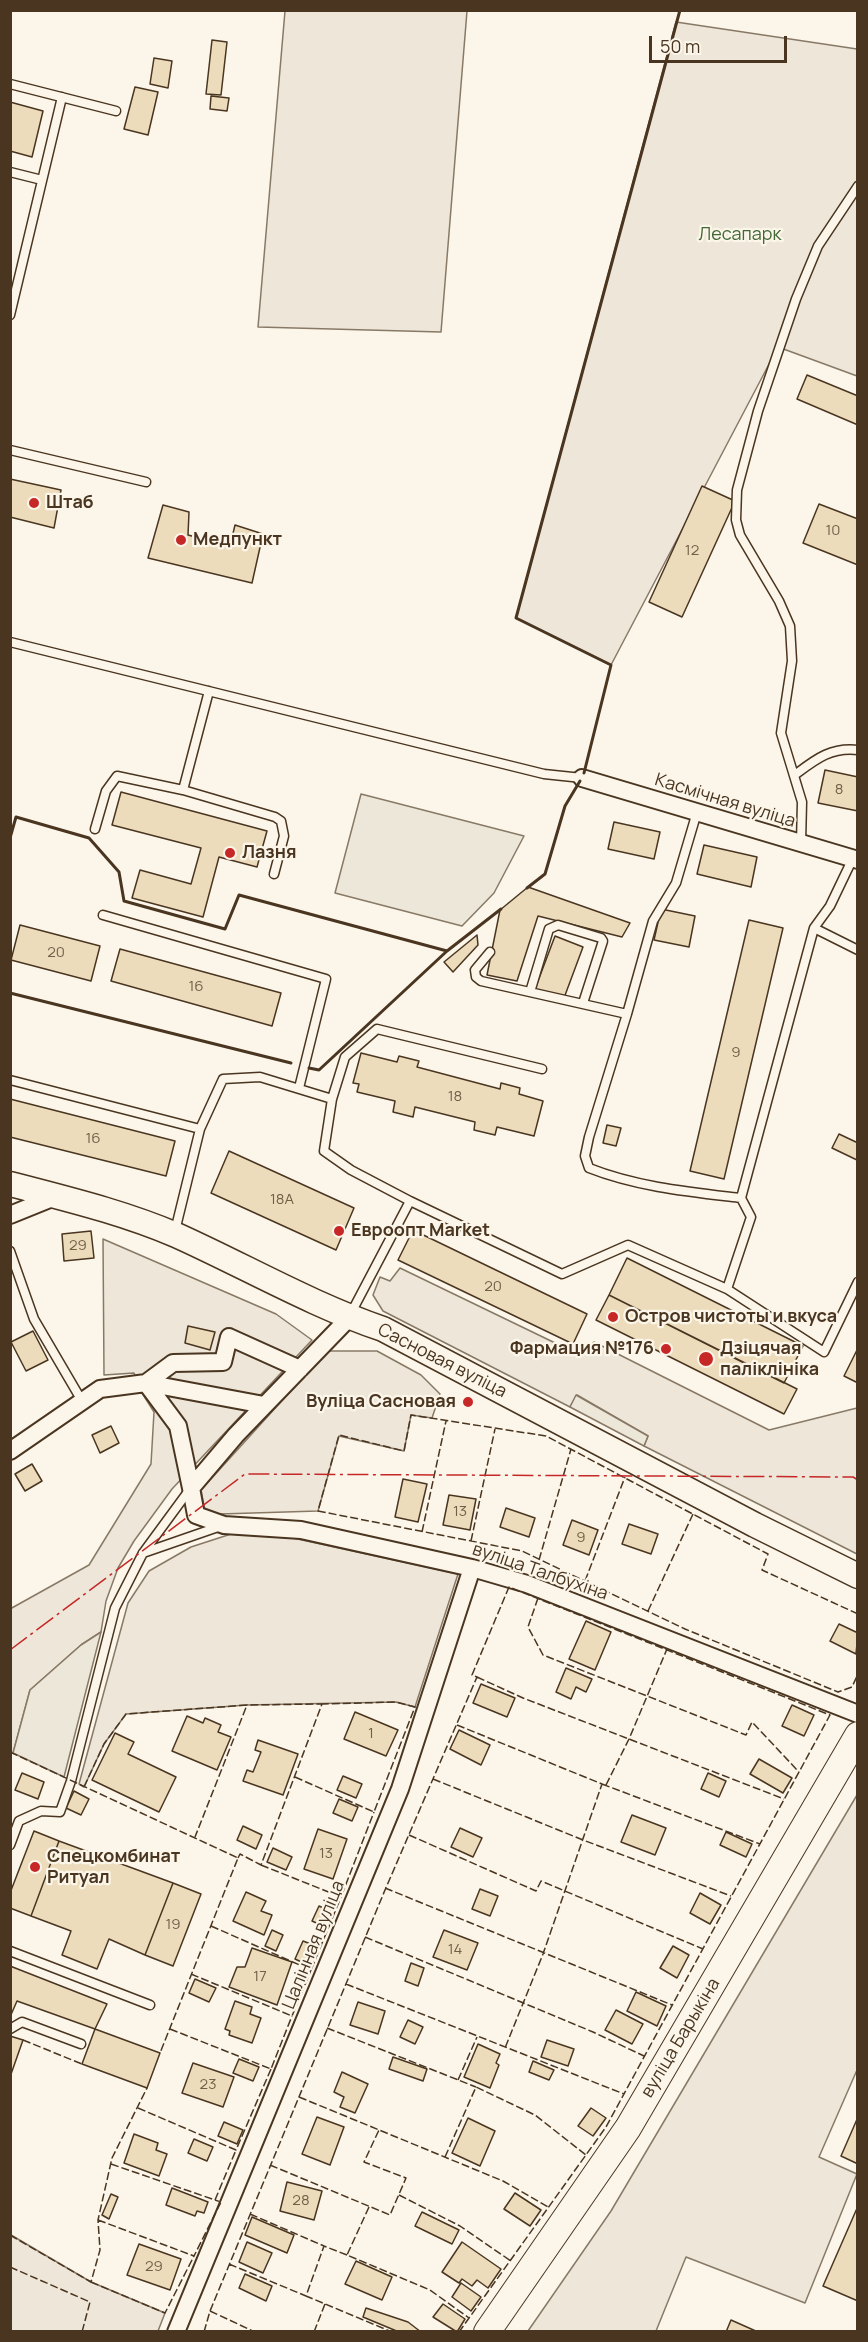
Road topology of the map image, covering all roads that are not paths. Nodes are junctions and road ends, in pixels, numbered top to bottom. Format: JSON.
{"nodes":[{"id":1,"x":10,"y":84,"type":"edge"},
{"id":2,"x":62,"y":97,"type":"junction"},
{"id":3,"x":116,"y":111,"type":"dead end"},
{"id":4,"x":10,"y":172,"type":"edge"},
{"id":5,"x":42,"y":180,"type":"junction"},
{"id":6,"x":858,"y":186,"type":"edge"},
{"id":7,"x":10,"y":315,"type":"edge"},
{"id":8,"x":10,"y":450,"type":"edge"},
{"id":9,"x":146,"y":482,"type":"dead end"},
{"id":10,"x":10,"y":642,"type":"edge"},
{"id":11,"x":209,"y":691,"type":"junction"},
{"id":12,"x":858,"y":750,"type":"edge"},
{"id":13,"x":796,"y":774,"type":"junction"},
{"id":14,"x":582,"y":777,"type":"joint"},
{"id":15,"x":183,"y":789,"type":"junction"},
{"id":16,"x":697,"y":812,"type":"junction"},
{"id":17,"x":95,"y":829,"type":"dead end"},
{"id":18,"x":801,"y":844,"type":"junction"},
{"id":19,"x":855,"y":859,"type":"edge"},
{"id":20,"x":274,"y":874,"type":"dead end"},
{"id":21,"x":103,"y":915,"type":"dead end"},
{"id":22,"x":814,"y":928,"type":"junction"},
{"id":23,"x":858,"y":950,"type":"edge"},
{"id":24,"x":490,"y":951,"type":"dead end"},
{"id":25,"x":530,"y":992,"type":"junction"},
{"id":26,"x":583,"y":1004,"type":"junction"},
{"id":27,"x":627,"y":1014,"type":"junction"},
{"id":28,"x":543,"y":1069,"type":"dead end"},
{"id":29,"x":10,"y":1080,"type":"edge"},
{"id":30,"x":299,"y":1088,"type":"junction"},
{"id":31,"x":332,"y":1099,"type":"junction"},
{"id":32,"x":200,"y":1130,"type":"junction"},
{"id":33,"x":10,"y":1184,"type":"edge"},
{"id":34,"x":57,"y":1196,"type":"junction"},
{"id":35,"x":741,"y":1198,"type":"junction"},
{"id":36,"x":410,"y":1202,"type":"junction"},
{"id":37,"x":10,"y":1215,"type":"edge"},
{"id":38,"x":174,"y":1235,"type":"junction"},
{"id":39,"x":10,"y":1251,"type":"edge"},
{"id":40,"x":858,"y":1282,"type":"edge"},
{"id":41,"x":728,"y":1289,"type":"junction"},
{"id":42,"x":349,"y":1318,"type":"junction"},
{"id":43,"x":300,"y":1369,"type":"junction"},
{"id":44,"x":146,"y":1383,"type":"junction"},
{"id":45,"x":82,"y":1401,"type":"junction"},
{"id":46,"x":264,"y":1405,"type":"junction"},
{"id":47,"x":10,"y":1451,"type":"edge"},
{"id":48,"x":191,"y":1488,"type":"junction"},
{"id":49,"x":224,"y":1525,"type":"junction"},
{"id":50,"x":142,"y":1554,"type":"junction"},
{"id":51,"x":472,"y":1568,"type":"junction"},
{"id":52,"x":858,"y":1576,"type":"edge"},
{"id":53,"x":858,"y":1714,"type":"edge"},
{"id":54,"x":858,"y":1735,"type":"edge"},
{"id":55,"x":10,"y":1845,"type":"edge"},
{"id":56,"x":10,"y":1951,"type":"edge"},
{"id":57,"x":150,"y":2005,"type":"dead end"},
{"id":58,"x":10,"y":2029,"type":"edge"},
{"id":59,"x":81,"y":2044,"type":"dead end"},
{"id":60,"x":176,"y":2331,"type":"edge"},
{"id":61,"x":487,"y":2331,"type":"edge"}],
"edges":[{"from":1,"to":2,"type":"lane"},
{"from":2,"to":3,"type":"lane"},
{"from":2,"to":5,"type":"lane"},
{"from":4,"to":5,"type":"lane"},
{"from":5,"to":7,"type":"lane"},
{"from":6,"to":13,"type":"lane"},
{"from":8,"to":9,"type":"lane"},
{"from":10,"to":11,"type":"lane"},
{"from":11,"to":14,"type":"lane"},
{"from":11,"to":15,"type":"lane"},
{"from":12,"to":13,"type":"lane"},
{"from":13,"to":18,"type":"lane"},
{"from":14,"to":16,"type":"street","name":"Касмічная вуліца"},
{"from":15,"to":17,"type":"lane"},
{"from":15,"to":20,"type":"lane"},
{"from":16,"to":18,"type":"street","name":"Касмічная вуліца"},
{"from":16,"to":27,"type":"lane"},
{"from":18,"to":19,"type":"street","name":"Касмічная вуліца"},
{"from":19,"to":22,"type":"lane"},
{"from":21,"to":30,"type":"lane"},
{"from":22,"to":23,"type":"lane"},
{"from":22,"to":35,"type":"lane"},
{"from":24,"to":25,"type":"lane"},
{"from":25,"to":26,"type":"lane"},
{"from":25,"to":26,"type":"lane"},
{"from":26,"to":27,"type":"lane"},
{"from":27,"to":35,"type":"lane"},
{"from":28,"to":31,"type":"lane"},
{"from":29,"to":32,"type":"lane"},
{"from":30,"to":31,"type":"lane"},
{"from":30,"to":32,"type":"lane"},
{"from":31,"to":36,"type":"lane"},
{"from":32,"to":38,"type":"lane"},
{"from":33,"to":34,"type":"main road","name":"Сасновая вуліца"},
{"from":34,"to":37,"type":"street"},
{"from":34,"to":38,"type":"main road","name":"Сасновая вуліца"},
{"from":35,"to":41,"type":"lane"},
{"from":36,"to":41,"type":"lane"},
{"from":36,"to":42,"type":"lane"},
{"from":38,"to":42,"type":"main road","name":"Сасновая вуліца"},
{"from":39,"to":45,"type":"lane"},
{"from":40,"to":41,"type":"lane"},
{"from":42,"to":43,"type":"street"},
{"from":42,"to":52,"type":"main road","name":"Сасновая вуліца"},
{"from":43,"to":44,"type":"street"},
{"from":43,"to":46,"type":"street"},
{"from":44,"to":45,"type":"street"},
{"from":44,"to":46,"type":"street"},
{"from":44,"to":48,"type":"street"},
{"from":45,"to":47,"type":"street"},
{"from":46,"to":48,"type":"street"},
{"from":48,"to":49,"type":"street","name":"вуліца Талбухіна"},
{"from":48,"to":50,"type":"lane"},
{"from":49,"to":50,"type":"lane"},
{"from":49,"to":51,"type":"street","name":"вуліца Талбухіна"},
{"from":50,"to":55,"type":"lane"},
{"from":51,"to":53,"type":"street","name":"вуліца Талбухіна"},
{"from":51,"to":60,"type":"street","name":"Цалінная вуліца"},
{"from":54,"to":61,"type":"main road","name":"вуліца Барыкіна"},
{"from":56,"to":57,"type":"lane"},
{"from":58,"to":59,"type":"lane"}]}
